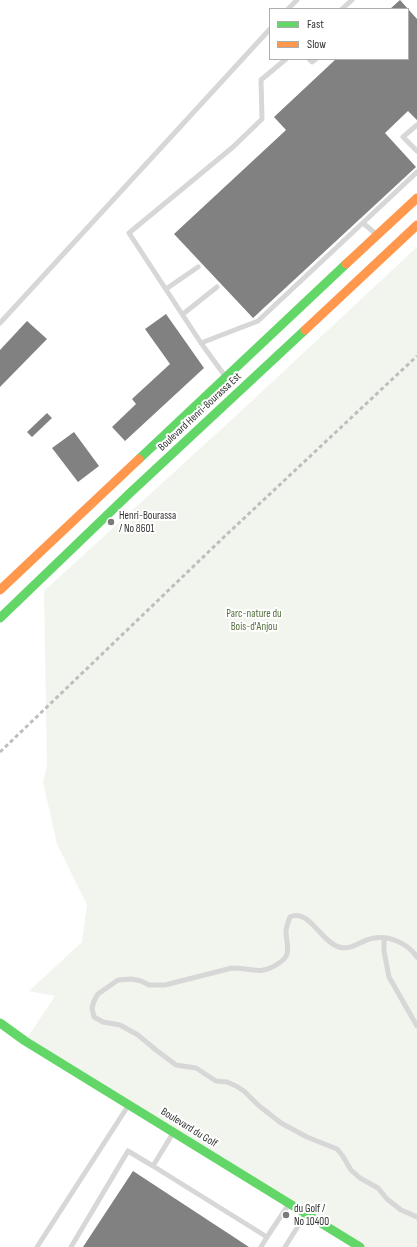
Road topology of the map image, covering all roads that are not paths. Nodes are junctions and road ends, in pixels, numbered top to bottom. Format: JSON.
{"nodes":[{"id":1,"x":297,"y":0,"type":"edge"},
{"id":2,"x":352,"y":0,"type":"edge"},
{"id":3,"x":289,"y":8,"type":"edge"},
{"id":4,"x":343,"y":8,"type":"edge"},
{"id":5,"x":269,"y":30,"type":"edge"},
{"id":6,"x":285,"y":60,"type":"edge"},
{"id":7,"x":417,"y":125,"type":"edge"},
{"id":8,"x":417,"y":151,"type":"edge"},
{"id":9,"x":417,"y":172,"type":"edge"},
{"id":10,"x":417,"y":198,"type":"edge"},
{"id":11,"x":363,"y":223,"type":"junction"},
{"id":12,"x":417,"y":225,"type":"edge"},
{"id":13,"x":377,"y":236,"type":"junction"},
{"id":14,"x":198,"y":267,"type":"dead end"},
{"id":15,"x":217,"y":287,"type":"dead end"},
{"id":16,"x":166,"y":289,"type":"junction"},
{"id":17,"x":183,"y":314,"type":"junction"},
{"id":18,"x":0,"y":323,"type":"edge"},
{"id":19,"x":201,"y":343,"type":"junction"},
{"id":20,"x":226,"y":376,"type":"junction"},
{"id":21,"x":0,"y":590,"type":"edge"},
{"id":22,"x":0,"y":618,"type":"edge"},
{"id":23,"x":384,"y":938,"type":"junction"},
{"id":24,"x":417,"y":956,"type":"edge"},
{"id":25,"x":417,"y":1026,"type":"edge"},
{"id":26,"x":2,"y":1027,"type":"edge"},
{"id":27,"x":128,"y":1105,"type":"junction"},
{"id":28,"x":173,"y":1133,"type":"junction"},
{"id":29,"x":153,"y":1166,"type":"junction"},
{"id":30,"x":289,"y":1204,"type":"junction"},
{"id":31,"x":305,"y":1214,"type":"junction"},
{"id":32,"x":417,"y":1217,"type":"edge"},
{"id":33,"x":267,"y":1237,"type":"junction"},
{"id":34,"x":37,"y":1247,"type":"edge"},
{"id":35,"x":71,"y":1247,"type":"edge"},
{"id":36,"x":261,"y":1247,"type":"edge"},
{"id":37,"x":285,"y":1247,"type":"edge"},
{"id":38,"x":360,"y":1247,"type":"edge"}],
"edges":[{"from":1,"to":3,"type":"lane"},
{"from":2,"to":4,"type":"lane"},
{"from":5,"to":18,"type":"lane"},
{"from":6,"to":16,"type":"lane"},
{"from":7,"to":8,"type":"lane"},
{"from":9,"to":11,"type":"lane"},
{"from":10,"to":13,"type":"main road","name":"Boulevard Henri-Bourassa Est"},
{"from":11,"to":13,"type":"lane"},
{"from":11,"to":19,"type":"lane"},
{"from":12,"to":22,"type":"main road","name":"Boulevard Henri-Bourassa Est"},
{"from":13,"to":20,"type":"main road","name":"Boulevard Henri-Bourassa Est"},
{"from":14,"to":16,"type":"lane"},
{"from":15,"to":17,"type":"lane"},
{"from":16,"to":17,"type":"lane"},
{"from":17,"to":19,"type":"lane"},
{"from":19,"to":20,"type":"lane"},
{"from":20,"to":21,"type":"main road","name":"Boulevard Henri-Bourassa Est"},
{"from":23,"to":24,"type":"lane"},
{"from":23,"to":25,"type":"lane"},
{"from":23,"to":32,"type":"lane"},
{"from":26,"to":27,"type":"main road","name":"Boulevard du Golf"},
{"from":27,"to":28,"type":"main road","name":"Boulevard du Golf"},
{"from":27,"to":34,"type":"lane"},
{"from":28,"to":29,"type":"lane"},
{"from":28,"to":30,"type":"main road","name":"Boulevard du Golf"},
{"from":29,"to":33,"type":"lane"},
{"from":29,"to":35,"type":"lane"},
{"from":30,"to":31,"type":"main road","name":"Boulevard du Golf"},
{"from":30,"to":33,"type":"lane"},
{"from":31,"to":37,"type":"lane"},
{"from":31,"to":38,"type":"main road","name":"Boulevard du Golf"},
{"from":33,"to":36,"type":"lane"}]}
